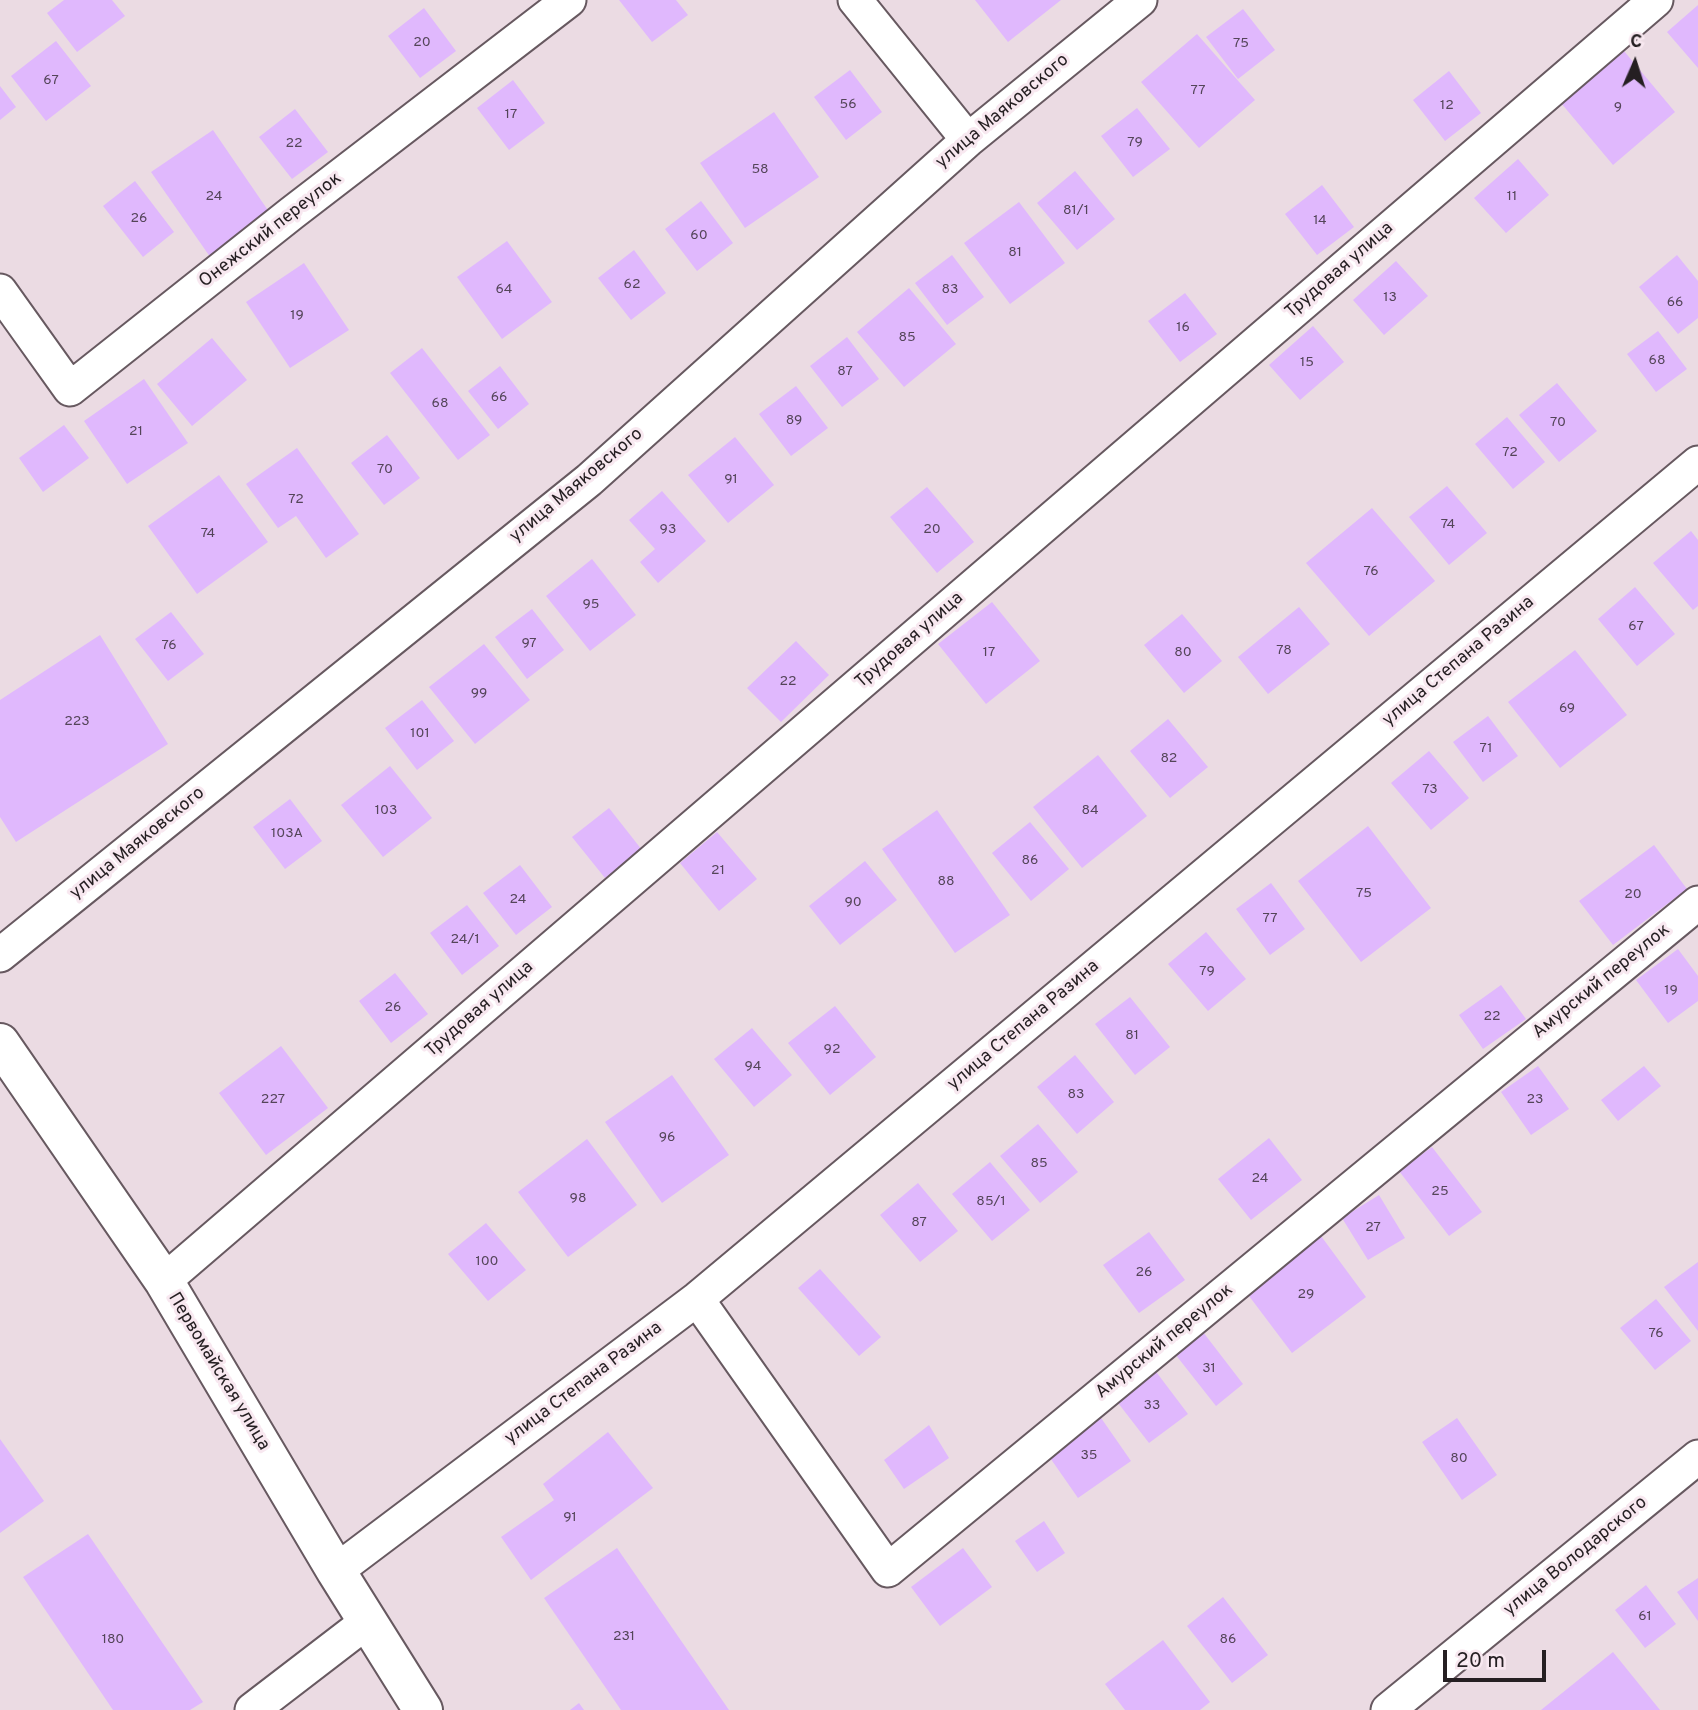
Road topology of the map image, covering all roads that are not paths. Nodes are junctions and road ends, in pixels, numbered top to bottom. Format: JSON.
{"nodes":[{"id":1,"x":569,"y":0,"type":"edge"},
{"id":2,"x":855,"y":0,"type":"edge"},
{"id":3,"x":1140,"y":0,"type":"edge"},
{"id":4,"x":1656,"y":0,"type":"edge"},
{"id":5,"x":968,"y":140,"type":"junction"},
{"id":6,"x":0,"y":292,"type":"edge"},
{"id":7,"x":1698,"y":463,"type":"edge"},
{"id":8,"x":1698,"y":903,"type":"edge"},
{"id":9,"x":0,"y":955,"type":"edge"},
{"id":10,"x":0,"y":1043,"type":"edge"},
{"id":11,"x":164,"y":1281,"type":"junction"},
{"id":12,"x":697,"y":1299,"type":"junction"},
{"id":13,"x":1698,"y":1457,"type":"edge"},
{"id":14,"x":336,"y":1571,"type":"junction"},
{"id":15,"x":368,"y":1621,"type":"junction"},
{"id":16,"x":252,"y":1710,"type":"edge"},
{"id":17,"x":424,"y":1710,"type":"edge"},
{"id":18,"x":1388,"y":1710,"type":"edge"}],
"edges":[{"from":1,"to":6,"type":"street","name":"Онежский переулок"},
{"from":2,"to":5,"type":"street"},
{"from":3,"to":5,"type":"street","name":"улица Маяковского"},
{"from":4,"to":11,"type":"street","name":"Трудовая улица"},
{"from":5,"to":9,"type":"street","name":"улица Маяковского"},
{"from":7,"to":12,"type":"street","name":"улица Степана Разина"},
{"from":8,"to":12,"type":"street","name":"Амурский переулок"},
{"from":10,"to":11,"type":"main road","name":"Первомайская улица"},
{"from":11,"to":14,"type":"main road","name":"Первомайская улица"},
{"from":12,"to":14,"type":"street","name":"улица Степана Разина"},
{"from":13,"to":18,"type":"street","name":"улица Володарского"},
{"from":14,"to":15,"type":"main road","name":"Первомайская улица"},
{"from":15,"to":16,"type":"street"},
{"from":15,"to":17,"type":"main road","name":"Первомайская улица"}]}
